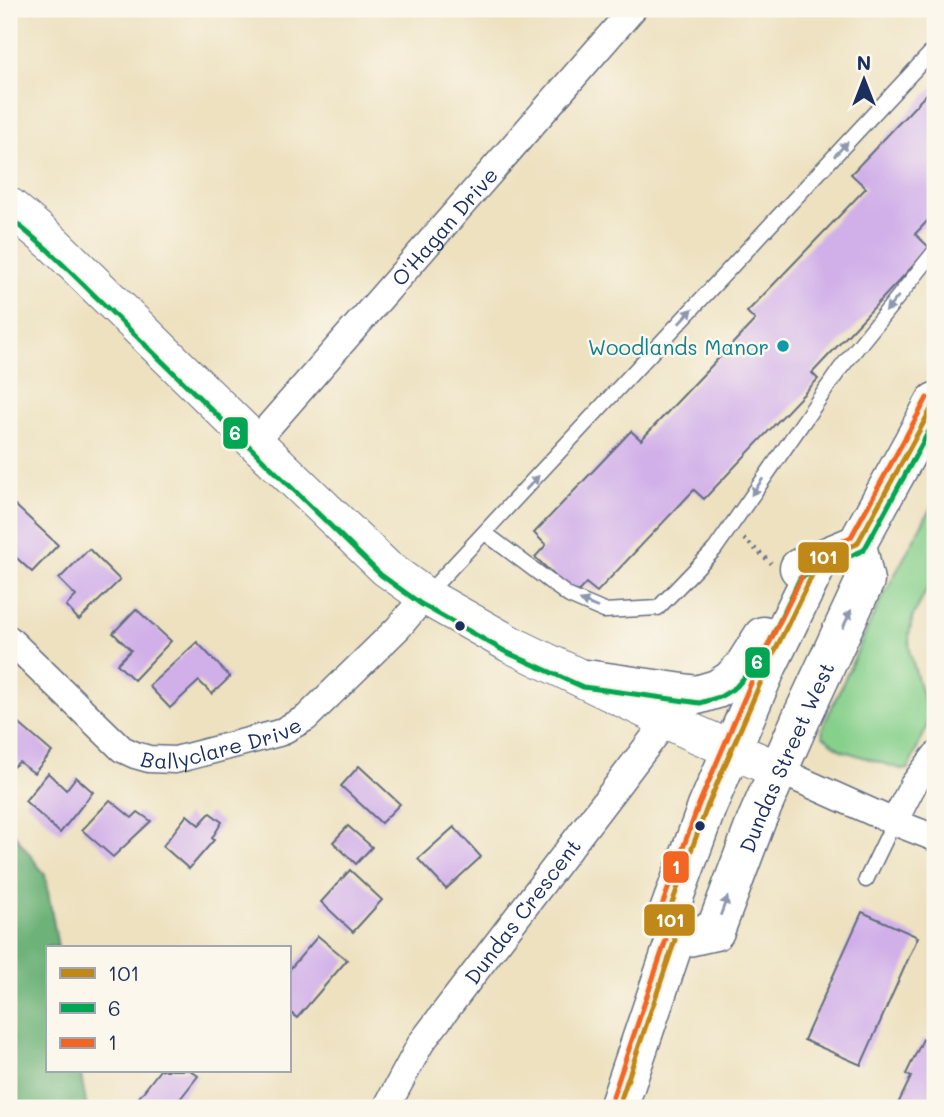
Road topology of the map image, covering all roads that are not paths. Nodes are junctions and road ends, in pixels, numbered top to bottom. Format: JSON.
{"nodes":[{"id":1,"x":633,"y":9,"type":"edge"},
{"id":2,"x":935,"y":48,"type":"edge"},
{"id":3,"x":9,"y":206,"type":"edge"},
{"id":4,"x":935,"y":251,"type":"edge"},
{"id":5,"x":935,"y":401,"type":"edge"},
{"id":6,"x":255,"y":442,"type":"junction"},
{"id":7,"x":485,"y":533,"type":"junction"},
{"id":8,"x":857,"y":544,"type":"junction"},
{"id":9,"x":820,"y":559,"type":"junction"},
{"id":10,"x":425,"y":596,"type":"junction"},
{"id":11,"x":9,"y":639,"type":"edge"},
{"id":12,"x":586,"y":679,"type":"junction"},
{"id":13,"x":667,"y":720,"type":"junction"},
{"id":14,"x":732,"y":750,"type":"junction"},
{"id":15,"x":935,"y":757,"type":"edge"},
{"id":16,"x":778,"y":771,"type":"junction"},
{"id":17,"x":894,"y":822,"type":"junction"},
{"id":18,"x":935,"y":838,"type":"edge"},
{"id":19,"x":866,"y":880,"type":"dead end"},
{"id":20,"x":675,"y":940,"type":"junction"},
{"id":21,"x":386,"y":1108,"type":"edge"},
{"id":22,"x":618,"y":1108,"type":"edge"}],
"edges":[{"from":1,"to":6,"type":"street","name":"O'Hagan Drive"},
{"from":7,"to":2,"type":"lane","one_way":true},
{"from":3,"to":6,"type":"street"},
{"from":4,"to":7,"type":"lane","one_way":true},
{"from":5,"to":8,"type":"main road"},
{"from":6,"to":10,"type":"street"},
{"from":7,"to":10,"type":"lane"},
{"from":8,"to":9,"type":"main road"},
{"from":16,"to":8,"type":"main road","name":"Dundas Street West","one_way":true},
{"from":9,"to":12,"type":"main road"},
{"from":9,"to":14,"type":"main road"},
{"from":10,"to":11,"type":"street","name":"Ballyclare Drive"},
{"from":10,"to":12,"type":"street"},
{"from":12,"to":13,"type":"street"},
{"from":13,"to":14,"type":"street"},
{"from":13,"to":21,"type":"street","name":"Dundas Crescent"},
{"from":14,"to":16,"type":"street"},
{"from":14,"to":20,"type":"main road"},
{"from":15,"to":17,"type":"street"},
{"from":16,"to":17,"type":"street"},
{"from":20,"to":16,"type":"main road","name":"Dundas Street West","one_way":true},
{"from":17,"to":18,"type":"street"},
{"from":17,"to":19,"type":"lane"},
{"from":20,"to":22,"type":"main road"}]}
